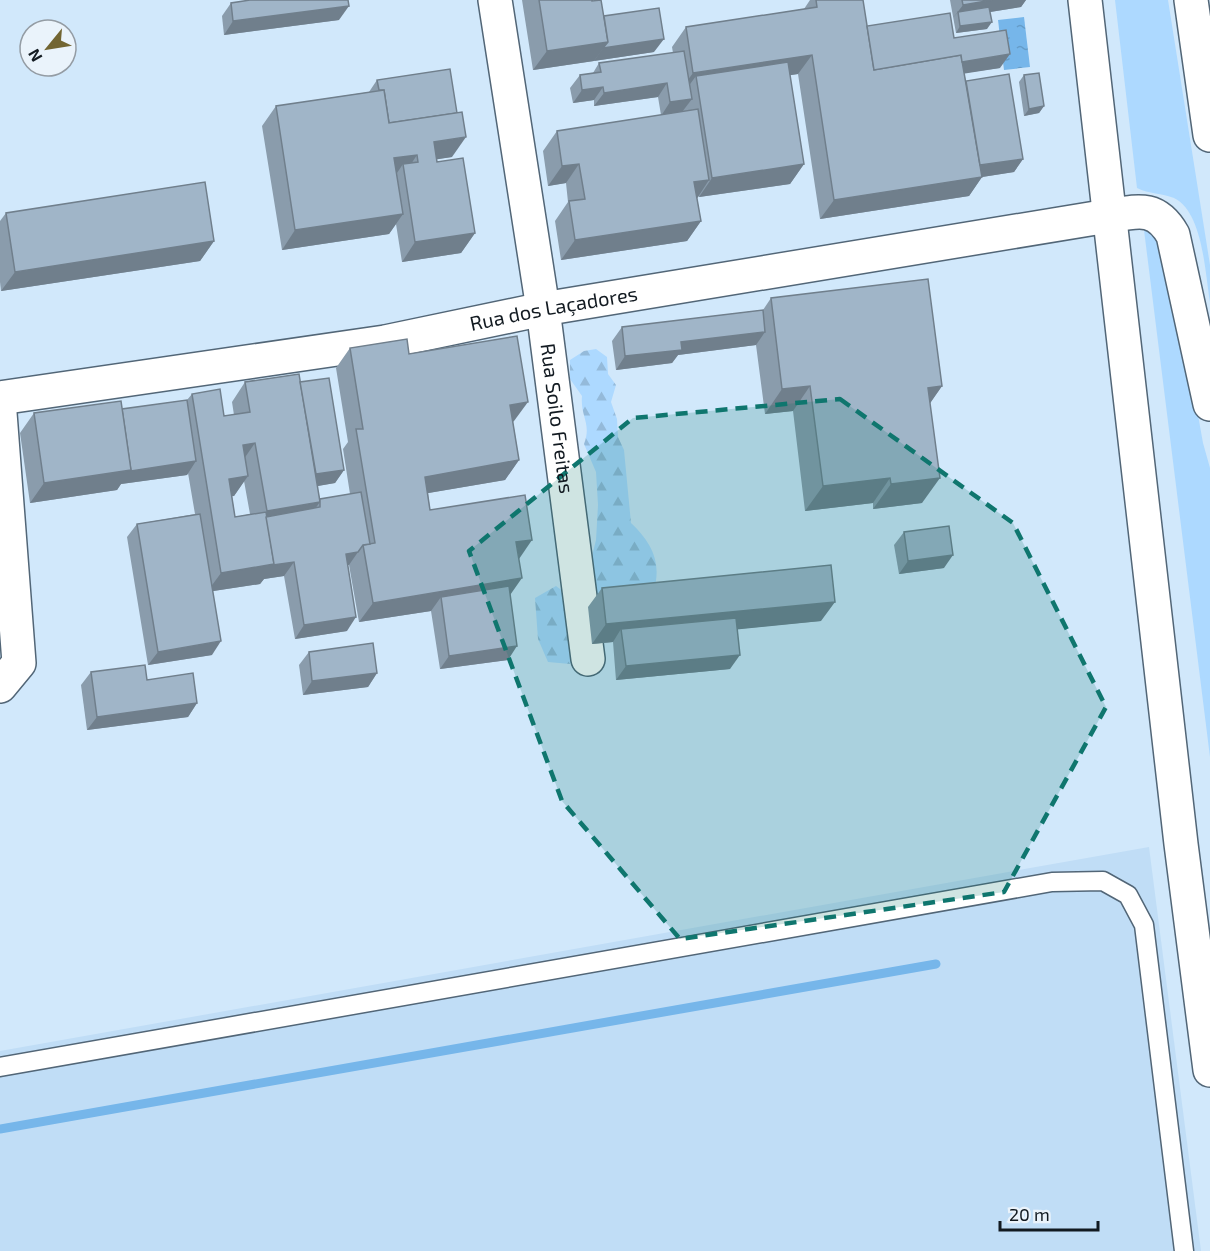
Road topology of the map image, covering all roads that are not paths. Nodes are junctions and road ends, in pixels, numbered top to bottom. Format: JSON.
{"nodes":[{"id":1,"x":495,"y":0,"type":"edge"},
{"id":2,"x":1085,"y":0,"type":"edge"},
{"id":3,"x":1191,"y":0,"type":"edge"},
{"id":4,"x":1210,"y":135,"type":"edge"},
{"id":5,"x":1108,"y":216,"type":"junction"},
{"id":6,"x":543,"y":309,"type":"junction"},
{"id":7,"x":0,"y":398,"type":"edge"},
{"id":8,"x":1210,"y":404,"type":"edge"},
{"id":9,"x":0,"y":413,"type":"edge"},
{"id":10,"x":588,"y":659,"type":"dead end"},
{"id":11,"x":0,"y":686,"type":"edge"},
{"id":12,"x":0,"y":1067,"type":"edge"},
{"id":13,"x":1210,"y":1070,"type":"edge"},
{"id":14,"x":1184,"y":1251,"type":"edge"}],
"edges":[{"from":1,"to":6,"type":"street","name":"Rua Soilo Freitas"},
{"from":2,"to":5,"type":"street"},
{"from":3,"to":4,"type":"street"},
{"from":5,"to":6,"type":"street","name":"Rua dos Laçadores"},
{"from":5,"to":8,"type":"street","name":"Rua dos Laçadores"},
{"from":5,"to":13,"type":"street"},
{"from":6,"to":7,"type":"street","name":"Rua dos Laçadores"},
{"from":6,"to":10,"type":"street","name":"Rua Soilo Freitas"},
{"from":9,"to":11,"type":"street"},
{"from":12,"to":14,"type":"lane"}]}
